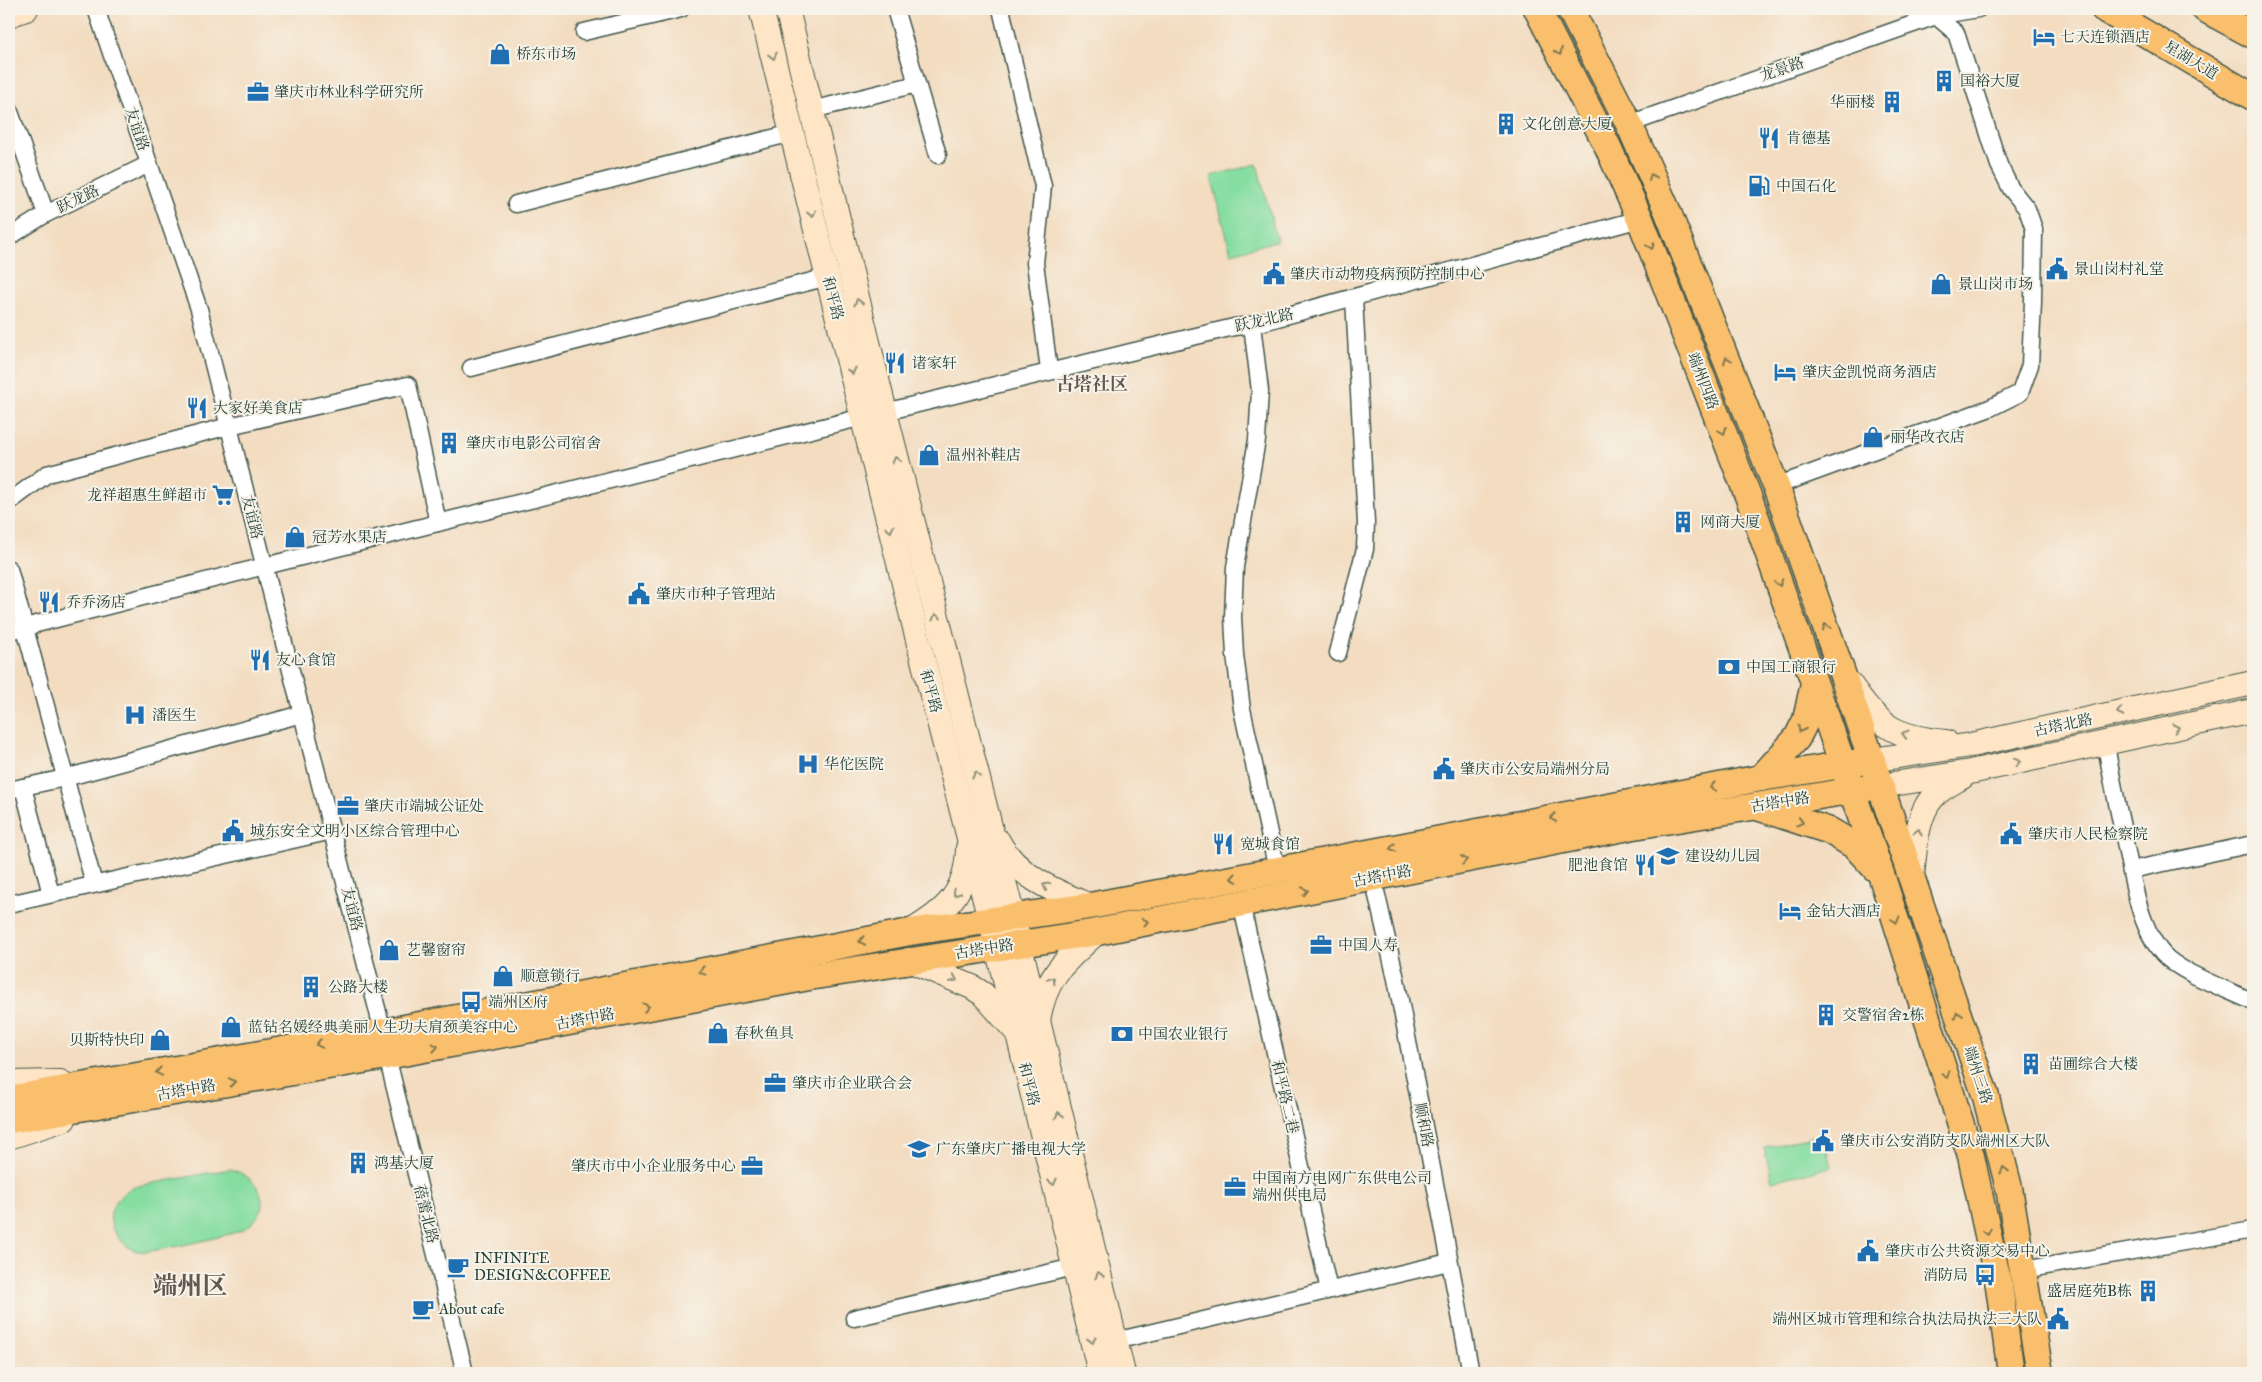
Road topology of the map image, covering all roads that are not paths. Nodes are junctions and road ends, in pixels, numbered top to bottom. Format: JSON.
{"nodes":[{"id":1,"x":26,"y":9,"type":"edge"},
{"id":2,"x":96,"y":9,"type":"edge"},
{"id":3,"x":681,"y":9,"type":"edge"},
{"id":4,"x":761,"y":9,"type":"edge"},
{"id":5,"x":787,"y":9,"type":"edge"},
{"id":6,"x":895,"y":9,"type":"edge"},
{"id":7,"x":1001,"y":9,"type":"edge"},
{"id":8,"x":1537,"y":9,"type":"edge"},
{"id":9,"x":1570,"y":9,"type":"edge"},
{"id":10,"x":1978,"y":9,"type":"edge"},
{"id":11,"x":2104,"y":9,"type":"edge"},
{"id":12,"x":2205,"y":9,"type":"edge"},
{"id":13,"x":1942,"y":13,"type":"edge"},
{"id":14,"x":9,"y":15,"type":"edge"},
{"id":15,"x":584,"y":32,"type":"dead end"},
{"id":16,"x":2253,"y":35,"type":"edge"},
{"id":17,"x":917,"y":84,"type":"junction"},
{"id":18,"x":2253,"y":97,"type":"edge"},
{"id":19,"x":9,"y":109,"type":"edge"},
{"id":20,"x":812,"y":110,"type":"junction"},
{"id":21,"x":1628,"y":124,"type":"junction"},
{"id":22,"x":792,"y":133,"type":"junction"},
{"id":23,"x":938,"y":155,"type":"dead end"},
{"id":24,"x":149,"y":164,"type":"junction"},
{"id":25,"x":516,"y":204,"type":"dead end"},
{"id":26,"x":46,"y":214,"type":"junction"},
{"id":27,"x":1640,"y":219,"type":"junction"},
{"id":28,"x":9,"y":237,"type":"edge"},
{"id":29,"x":828,"y":277,"type":"junction"},
{"id":30,"x":1354,"y":298,"type":"junction"},
{"id":31,"x":1252,"y":326,"type":"junction"},
{"id":32,"x":471,"y":368,"type":"dead end"},
{"id":33,"x":1049,"y":370,"type":"junction"},
{"id":34,"x":1737,"y":387,"type":"junction"},
{"id":35,"x":1710,"y":398,"type":"junction"},
{"id":36,"x":874,"y":415,"type":"junction"},
{"id":37,"x":229,"y":426,"type":"junction"},
{"id":38,"x":1776,"y":486,"type":"junction"},
{"id":39,"x":9,"y":502,"type":"edge"},
{"id":40,"x":438,"y":523,"type":"junction"},
{"id":41,"x":265,"y":566,"type":"junction"},
{"id":42,"x":9,"y":569,"type":"edge"},
{"id":43,"x":17,"y":629,"type":"edge"},
{"id":44,"x":1338,"y":652,"type":"dead end"},
{"id":45,"x":1842,"y":673,"type":"junction"},
{"id":46,"x":1814,"y":682,"type":"junction"},
{"id":47,"x":2253,"y":683,"type":"edge"},
{"id":48,"x":2253,"y":711,"type":"edge"},
{"id":49,"x":302,"y":714,"type":"junction"},
{"id":50,"x":2106,"y":743,"type":"junction"},
{"id":51,"x":1971,"y":745,"type":"junction"},
{"id":52,"x":1872,"y":760,"type":"junction"},
{"id":53,"x":1843,"y":765,"type":"junction"},
{"id":54,"x":1970,"y":772,"type":"junction"},
{"id":55,"x":65,"y":778,"type":"junction"},
{"id":56,"x":1761,"y":778,"type":"junction"},
{"id":57,"x":1880,"y":786,"type":"junction"},
{"id":58,"x":16,"y":789,"type":"edge"},
{"id":59,"x":1852,"y":790,"type":"junction"},
{"id":60,"x":1754,"y":806,"type":"junction"},
{"id":61,"x":1631,"y":815,"type":"junction"},
{"id":62,"x":978,"y":826,"type":"junction"},
{"id":63,"x":332,"y":831,"type":"junction"},
{"id":64,"x":2253,"y":844,"type":"edge"},
{"id":65,"x":1277,"y":870,"type":"junction"},
{"id":66,"x":2131,"y":870,"type":"junction"},
{"id":67,"x":1881,"y":874,"type":"junction"},
{"id":68,"x":1373,"y":878,"type":"junction"},
{"id":69,"x":1912,"y":881,"type":"junction"},
{"id":70,"x":94,"y":884,"type":"junction"},
{"id":71,"x":51,"y":894,"type":"junction"},
{"id":72,"x":1241,"y":903,"type":"junction"},
{"id":73,"x":9,"y":904,"type":"edge"},
{"id":74,"x":1090,"y":906,"type":"junction"},
{"id":75,"x":1001,"y":919,"type":"junction"},
{"id":76,"x":910,"y":932,"type":"junction"},
{"id":77,"x":1097,"y":932,"type":"junction"},
{"id":78,"x":1008,"y":945,"type":"junction"},
{"id":79,"x":909,"y":960,"type":"junction"},
{"id":80,"x":806,"y":964,"type":"junction"},
{"id":81,"x":2253,"y":1002,"type":"edge"},
{"id":82,"x":1027,"y":1029,"type":"junction"},
{"id":83,"x":385,"y":1044,"type":"junction"},
{"id":84,"x":9,"y":1083,"type":"edge"},
{"id":85,"x":114,"y":1091,"type":"junction"},
{"id":86,"x":9,"y":1099,"type":"edge"},
{"id":87,"x":9,"y":1120,"type":"edge"},
{"id":88,"x":9,"y":1137,"type":"edge"},
{"id":89,"x":2253,"y":1230,"type":"edge"},
{"id":90,"x":1449,"y":1262,"type":"junction"},
{"id":91,"x":1074,"y":1267,"type":"junction"},
{"id":92,"x":2024,"y":1270,"type":"junction"},
{"id":93,"x":1328,"y":1290,"type":"junction"},
{"id":94,"x":854,"y":1318,"type":"dead end"},
{"id":95,"x":1115,"y":1341,"type":"junction"},
{"id":96,"x":465,"y":1373,"type":"edge"},
{"id":97,"x":1100,"y":1373,"type":"edge"},
{"id":98,"x":1123,"y":1373,"type":"edge"},
{"id":99,"x":1471,"y":1373,"type":"edge"},
{"id":100,"x":2011,"y":1373,"type":"edge"},
{"id":101,"x":2040,"y":1373,"type":"edge"}],
"edges":[{"from":1,"to":14,"type":"main road"},
{"from":2,"to":24,"type":"street","name":"友谊路"},
{"from":3,"to":15,"type":"street"},
{"from":4,"to":22,"type":"main road","name":"和平路","one_way":true},
{"from":5,"to":20,"type":"main road","name":"和平路"},
{"from":6,"to":17,"type":"street"},
{"from":7,"to":33,"type":"street"},
{"from":8,"to":27,"type":"main road","name":"端州四路","one_way":true},
{"from":9,"to":21,"type":"main road","name":"端州四路"},
{"from":10,"to":13,"type":"street","name":"龙景路"},
{"from":11,"to":18,"type":"main road","name":"星湖大道"},
{"from":12,"to":16,"type":"main road"},
{"from":13,"to":21,"type":"street","name":"龙景路"},
{"from":13,"to":38,"type":"street"},
{"from":17,"to":20,"type":"street"},
{"from":17,"to":23,"type":"street"},
{"from":19,"to":26,"type":"street"},
{"from":36,"to":20,"type":"main road","name":"和平路","one_way":true},
{"from":34,"to":21,"type":"main road","name":"端州四路","one_way":true},
{"from":22,"to":25,"type":"street"},
{"from":22,"to":29,"type":"main road","name":"和平路","one_way":true},
{"from":24,"to":26,"type":"street","name":"跃龙路"},
{"from":24,"to":37,"type":"street","name":"友谊路"},
{"from":26,"to":28,"type":"street","name":"跃龙路"},
{"from":27,"to":30,"type":"street","name":"跃龙北路"},
{"from":27,"to":35,"type":"main road","name":"端州四路","one_way":true},
{"from":29,"to":32,"type":"street"},
{"from":29,"to":36,"type":"main road","name":"和平路","one_way":true},
{"from":30,"to":31,"type":"street","name":"跃龙北路"},
{"from":30,"to":44,"type":"street"},
{"from":31,"to":33,"type":"street","name":"跃龙北路"},
{"from":31,"to":65,"type":"street"},
{"from":33,"to":36,"type":"street","name":"跃龙北路"},
{"from":34,"to":35,"type":"main road"},
{"from":34,"to":38,"type":"main road","name":"端州四路"},
{"from":35,"to":46,"type":"main road","name":"端州四路","one_way":true},
{"from":36,"to":40,"type":"street","name":"跃龙北路"},
{"from":36,"to":62,"type":"main road","name":"和平路"},
{"from":37,"to":39,"type":"street"},
{"from":37,"to":40,"type":"street"},
{"from":37,"to":41,"type":"street","name":"友谊路"},
{"from":45,"to":38,"type":"main road","name":"端州四路","one_way":true},
{"from":40,"to":41,"type":"street","name":"跃龙北路"},
{"from":41,"to":43,"type":"street","name":"跃龙北路"},
{"from":41,"to":49,"type":"street","name":"友谊路"},
{"from":42,"to":43,"type":"street"},
{"from":43,"to":55,"type":"street"},
{"from":51,"to":45,"type":"main road","one_way":true},
{"from":45,"to":52,"type":"main road","name":"端州四路"},
{"from":46,"to":53,"type":"main road","name":"端州四路"},
{"from":46,"to":56,"type":"main road","one_way":true},
{"from":47,"to":51,"type":"main road","name":"古塔北路","one_way":true},
{"from":50,"to":48,"type":"main road","name":"古塔北路","one_way":true},
{"from":49,"to":55,"type":"street"},
{"from":49,"to":63,"type":"street","name":"友谊路"},
{"from":54,"to":50,"type":"main road","name":"古塔北路","one_way":true},
{"from":50,"to":66,"type":"street"},
{"from":51,"to":52,"type":"main road","name":"古塔北路"},
{"from":52,"to":53,"type":"main road","name":"古塔中路"},
{"from":52,"to":57,"type":"main road","name":"端州四路"},
{"from":53,"to":56,"type":"main road","name":"古塔中路"},
{"from":53,"to":59,"type":"main road","name":"端州四路"},
{"from":54,"to":57,"type":"main road","name":"古塔北路"},
{"from":69,"to":54,"type":"main road","one_way":true},
{"from":55,"to":58,"type":"street"},
{"from":55,"to":70,"type":"street"},
{"from":56,"to":61,"type":"main road","name":"古塔中路","one_way":true},
{"from":57,"to":59,"type":"main road","name":"古塔中路"},
{"from":57,"to":69,"type":"main road","name":"端州三路"},
{"from":58,"to":71,"type":"street"},
{"from":59,"to":60,"type":"main road","name":"古塔中路"},
{"from":59,"to":67,"type":"main road","name":"端州三路"},
{"from":60,"to":61,"type":"main road","name":"古塔中路"},
{"from":60,"to":67,"type":"main road","one_way":true},
{"from":61,"to":65,"type":"main road","name":"古塔中路","one_way":true},
{"from":68,"to":61,"type":"main road","name":"古塔中路","one_way":true},
{"from":74,"to":62,"type":"main road","one_way":true},
{"from":62,"to":75,"type":"main road","name":"和平路"},
{"from":62,"to":76,"type":"main road","one_way":true},
{"from":63,"to":70,"type":"street"},
{"from":63,"to":83,"type":"street","name":"友谊路"},
{"from":64,"to":66,"type":"street"},
{"from":65,"to":74,"type":"main road","name":"古塔中路","one_way":true},
{"from":66,"to":81,"type":"street"},
{"from":67,"to":100,"type":"main road","name":"端州三路","one_way":true},
{"from":72,"to":68,"type":"main road","name":"古塔中路","one_way":true},
{"from":68,"to":90,"type":"street","name":"顺和路"},
{"from":92,"to":69,"type":"main road","name":"端州三路","one_way":true},
{"from":70,"to":71,"type":"street"},
{"from":71,"to":73,"type":"street"},
{"from":77,"to":72,"type":"main road","name":"古塔中路","one_way":true},
{"from":72,"to":93,"type":"street","name":"和平路二巷"},
{"from":74,"to":75,"type":"main road","name":"古塔中路"},
{"from":75,"to":76,"type":"main road","name":"古塔中路"},
{"from":75,"to":78,"type":"main road","name":"和平路"},
{"from":76,"to":80,"type":"main road","name":"古塔中路","one_way":true},
{"from":77,"to":78,"type":"main road","name":"古塔中路"},
{"from":82,"to":77,"type":"main road","one_way":true},
{"from":78,"to":79,"type":"main road","name":"古塔中路"},
{"from":78,"to":82,"type":"main road","name":"和平路"},
{"from":79,"to":80,"type":"main road","name":"古塔中路"},
{"from":79,"to":82,"type":"main road","one_way":true},
{"from":80,"to":83,"type":"main road","name":"古塔中路"},
{"from":82,"to":91,"type":"main road","name":"和平路","one_way":true},
{"from":95,"to":82,"type":"main road","name":"和平路","one_way":true},
{"from":83,"to":85,"type":"main road","name":"古塔中路"},
{"from":83,"to":96,"type":"street","name":"蓓蕾北路"},
{"from":84,"to":85,"type":"main road","name":"古塔中路"},
{"from":85,"to":86,"type":"main road","name":"古塔中路"},
{"from":85,"to":87,"type":"main road","name":"古塔中路"},
{"from":85,"to":88,"type":"main road","name":"古塔中路"},
{"from":89,"to":92,"type":"street"},
{"from":90,"to":93,"type":"street"},
{"from":90,"to":99,"type":"street","name":"顺和路"},
{"from":91,"to":94,"type":"street"},
{"from":91,"to":97,"type":"main road","name":"和平路","one_way":true},
{"from":92,"to":101,"type":"main road","name":"端州三路"},
{"from":93,"to":95,"type":"street"},
{"from":95,"to":98,"type":"main road","name":"和平路"}]}
